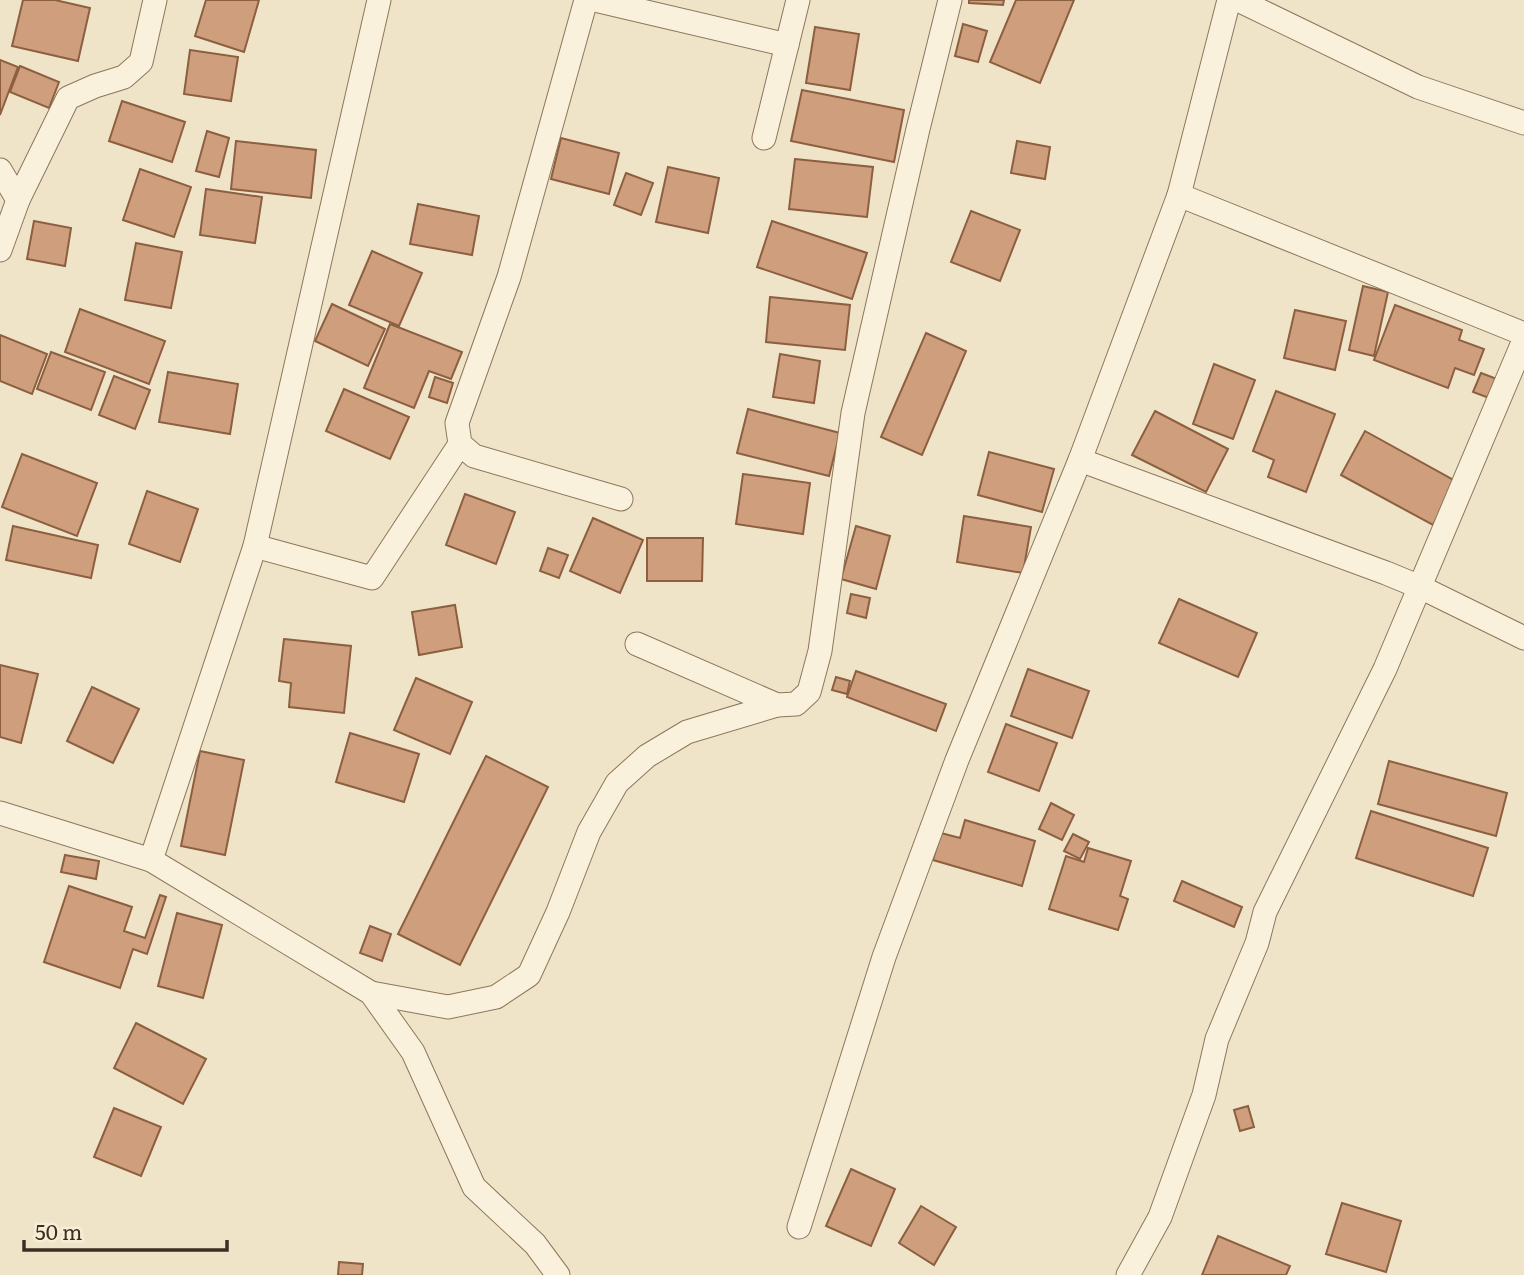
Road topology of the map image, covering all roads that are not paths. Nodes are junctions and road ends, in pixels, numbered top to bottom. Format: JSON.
{"nodes":[{"id":1,"x":155,"y":0,"type":"edge"},
{"id":2,"x":379,"y":0,"type":"edge"},
{"id":3,"x":586,"y":0,"type":"edge"},
{"id":4,"x":595,"y":0,"type":"edge"},
{"id":5,"x":798,"y":0,"type":"edge"},
{"id":6,"x":950,"y":0,"type":"edge"},
{"id":7,"x":1229,"y":0,"type":"edge"},
{"id":8,"x":1238,"y":0,"type":"edge"},
{"id":9,"x":787,"y":45,"type":"junction"},
{"id":10,"x":1524,"y":123,"type":"edge"},
{"id":11,"x":764,"y":138,"type":"dead end"},
{"id":12,"x":0,"y":170,"type":"edge"},
{"id":13,"x":1179,"y":195,"type":"junction"},
{"id":14,"x":18,"y":200,"type":"junction"},
{"id":15,"x":0,"y":250,"type":"edge"},
{"id":16,"x":1524,"y":334,"type":"edge"},
{"id":17,"x":1524,"y":340,"type":"edge"},
{"id":18,"x":460,"y":444,"type":"junction"},
{"id":19,"x":1080,"y":460,"type":"junction"},
{"id":20,"x":621,"y":499,"type":"dead end"},
{"id":21,"x":255,"y":546,"type":"junction"},
{"id":22,"x":1420,"y":587,"type":"junction"},
{"id":23,"x":1524,"y":639,"type":"edge"},
{"id":24,"x":637,"y":644,"type":"dead end"},
{"id":25,"x":777,"y":705,"type":"junction"},
{"id":26,"x":0,"y":813,"type":"edge"},
{"id":27,"x":151,"y":860,"type":"junction"},
{"id":28,"x":371,"y":993,"type":"junction"},
{"id":29,"x":799,"y":1227,"type":"dead end"},
{"id":30,"x":558,"y":1275,"type":"edge"},
{"id":31,"x":1129,"y":1275,"type":"edge"}],
"edges":[{"from":1,"to":14,"type":"street"},
{"from":2,"to":21,"type":"street"},
{"from":3,"to":18,"type":"street"},
{"from":4,"to":9,"type":"street"},
{"from":5,"to":9,"type":"street"},
{"from":6,"to":25,"type":"street"},
{"from":7,"to":13,"type":"street"},
{"from":8,"to":10,"type":"street"},
{"from":9,"to":11,"type":"street"},
{"from":12,"to":14,"type":"street"},
{"from":13,"to":16,"type":"street"},
{"from":13,"to":19,"type":"street"},
{"from":14,"to":15,"type":"street"},
{"from":17,"to":22,"type":"street"},
{"from":18,"to":20,"type":"street"},
{"from":18,"to":21,"type":"street"},
{"from":19,"to":22,"type":"street"},
{"from":19,"to":29,"type":"street"},
{"from":21,"to":27,"type":"street"},
{"from":22,"to":23,"type":"street"},
{"from":22,"to":31,"type":"street"},
{"from":24,"to":25,"type":"street"},
{"from":25,"to":28,"type":"street"},
{"from":26,"to":27,"type":"street"},
{"from":27,"to":28,"type":"street"},
{"from":28,"to":30,"type":"street"}]}
